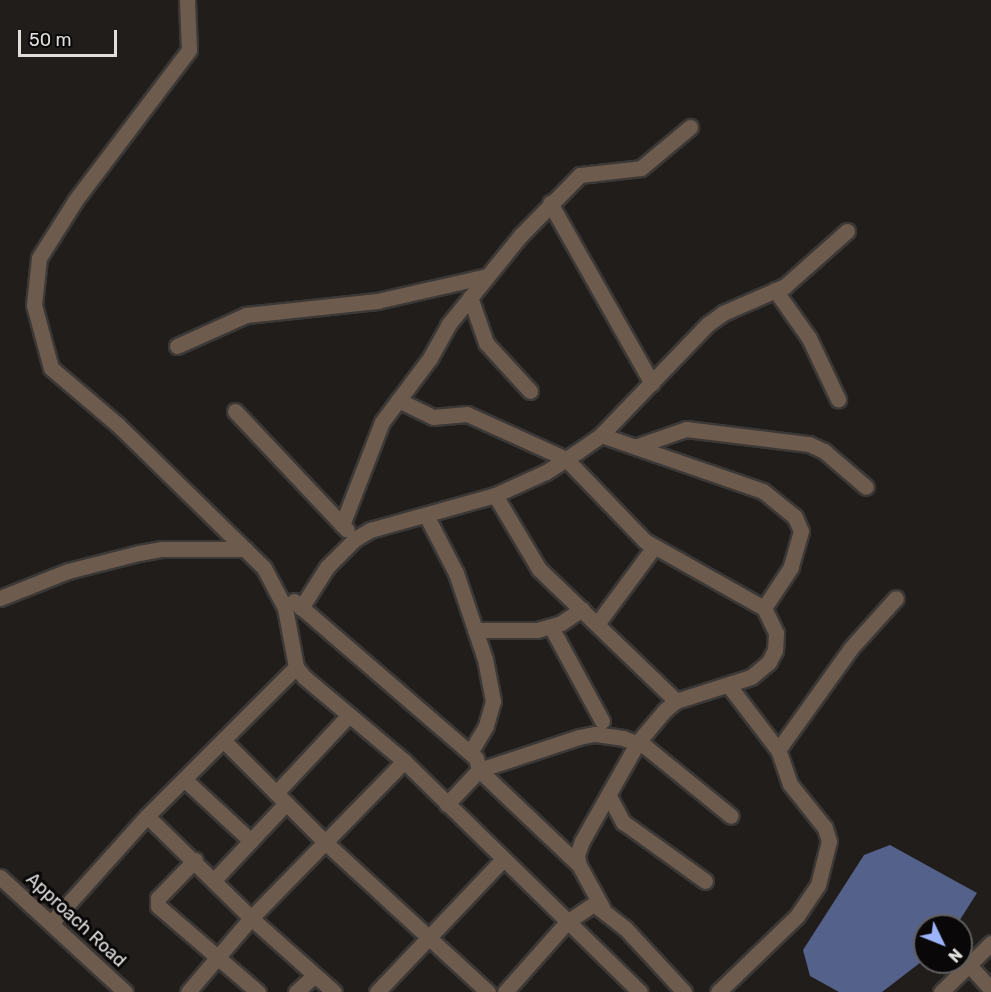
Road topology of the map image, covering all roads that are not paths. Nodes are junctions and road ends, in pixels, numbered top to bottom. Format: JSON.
{"nodes":[{"id":1,"x":187,"y":0,"type":"edge"},
{"id":2,"x":690,"y":127,"type":"dead end"},
{"id":3,"x":550,"y":204,"type":"junction"},
{"id":4,"x":847,"y":231,"type":"dead end"},
{"id":5,"x":487,"y":276,"type":"junction"},
{"id":6,"x":775,"y":290,"type":"junction"},
{"id":7,"x":470,"y":297,"type":"junction"},
{"id":8,"x":177,"y":346,"type":"dead end"},
{"id":9,"x":652,"y":383,"type":"junction"},
{"id":10,"x":530,"y":391,"type":"dead end"},
{"id":11,"x":838,"y":399,"type":"dead end"},
{"id":12,"x":398,"y":400,"type":"junction"},
{"id":13,"x":235,"y":411,"type":"dead end"},
{"id":14,"x":600,"y":435,"type":"junction"},
{"id":15,"x":637,"y":446,"type":"junction"},
{"id":16,"x":566,"y":459,"type":"junction"},
{"id":17,"x":866,"y":487,"type":"dead end"},
{"id":18,"x":495,"y":495,"type":"junction"},
{"id":19,"x":426,"y":515,"type":"junction"},
{"id":20,"x":342,"y":525,"type":"junction"},
{"id":21,"x":355,"y":539,"type":"junction"},
{"id":22,"x":654,"y":546,"type":"junction"},
{"id":23,"x":244,"y":549,"type":"junction"},
{"id":24,"x":276,"y":585,"type":"junction"},
{"id":25,"x":0,"y":598,"type":"edge"},
{"id":26,"x":896,"y":598,"type":"dead end"},
{"id":27,"x":301,"y":608,"type":"junction"},
{"id":28,"x":764,"y":608,"type":"junction"},
{"id":29,"x":582,"y":609,"type":"junction"},
{"id":30,"x":597,"y":624,"type":"junction"},
{"id":31,"x":551,"y":627,"type":"junction"},
{"id":32,"x":476,"y":630,"type":"junction"},
{"id":33,"x":296,"y":668,"type":"junction"},
{"id":34,"x":729,"y":686,"type":"junction"},
{"id":35,"x":676,"y":701,"type":"junction"},
{"id":36,"x":349,"y":715,"type":"junction"},
{"id":37,"x":602,"y":721,"type":"dead end"},
{"id":38,"x":223,"y":740,"type":"junction"},
{"id":39,"x":638,"y":742,"type":"junction"},
{"id":40,"x":778,"y":750,"type":"junction"},
{"id":41,"x":470,"y":753,"type":"junction"},
{"id":42,"x":404,"y":761,"type":"junction"},
{"id":43,"x":479,"y":770,"type":"junction"},
{"id":44,"x":184,"y":779,"type":"junction"},
{"id":45,"x":609,"y":796,"type":"junction"},
{"id":46,"x":281,"y":798,"type":"junction"},
{"id":47,"x":447,"y":804,"type":"junction"},
{"id":48,"x":147,"y":816,"type":"junction"},
{"id":49,"x":731,"y":816,"type":"dead end"},
{"id":50,"x":251,"y":841,"type":"junction"},
{"id":51,"x":326,"y":843,"type":"junction"},
{"id":52,"x":503,"y":859,"type":"junction"},
{"id":53,"x":195,"y":860,"type":"junction"},
{"id":54,"x":579,"y":865,"type":"junction"},
{"id":55,"x":0,"y":877,"type":"edge"},
{"id":56,"x":216,"y":879,"type":"junction"},
{"id":57,"x":705,"y":881,"type":"dead end"},
{"id":58,"x":602,"y":907,"type":"junction"},
{"id":59,"x":251,"y":918,"type":"junction"},
{"id":60,"x":567,"y":922,"type":"junction"},
{"id":61,"x":51,"y":923,"type":"junction"},
{"id":62,"x":431,"y":937,"type":"junction"},
{"id":63,"x":991,"y":943,"type":"edge"},
{"id":64,"x":219,"y":955,"type":"junction"},
{"id":65,"x":973,"y":963,"type":"edge"},
{"id":66,"x":973,"y":969,"type":"edge"},
{"id":67,"x":961,"y":974,"type":"edge"},
{"id":68,"x":314,"y":975,"type":"junction"},
{"id":69,"x":991,"y":989,"type":"edge"},
{"id":70,"x":125,"y":992,"type":"edge"},
{"id":71,"x":188,"y":992,"type":"edge"},
{"id":72,"x":258,"y":992,"type":"edge"},
{"id":73,"x":296,"y":992,"type":"edge"},
{"id":74,"x":334,"y":992,"type":"edge"},
{"id":75,"x":377,"y":992,"type":"edge"},
{"id":76,"x":488,"y":992,"type":"edge"},
{"id":77,"x":505,"y":992,"type":"edge"},
{"id":78,"x":640,"y":992,"type":"edge"},
{"id":79,"x":684,"y":992,"type":"edge"},
{"id":80,"x":718,"y":992,"type":"edge"},
{"id":81,"x":941,"y":992,"type":"edge"}],
"edges":[{"from":1,"to":23,"type":"street"},
{"from":2,"to":3,"type":"street"},
{"from":3,"to":5,"type":"street"},
{"from":3,"to":9,"type":"street"},
{"from":4,"to":6,"type":"street"},
{"from":5,"to":7,"type":"street"},
{"from":5,"to":8,"type":"street"},
{"from":6,"to":9,"type":"street"},
{"from":6,"to":11,"type":"street"},
{"from":7,"to":10,"type":"street"},
{"from":7,"to":12,"type":"street"},
{"from":9,"to":14,"type":"street"},
{"from":12,"to":16,"type":"street"},
{"from":12,"to":20,"type":"street"},
{"from":13,"to":20,"type":"street"},
{"from":14,"to":15,"type":"street"},
{"from":14,"to":16,"type":"street"},
{"from":15,"to":17,"type":"street"},
{"from":15,"to":28,"type":"street"},
{"from":16,"to":18,"type":"street"},
{"from":16,"to":22,"type":"street"},
{"from":18,"to":19,"type":"street"},
{"from":18,"to":29,"type":"street"},
{"from":19,"to":21,"type":"street"},
{"from":19,"to":32,"type":"street"},
{"from":20,"to":21,"type":"street"},
{"from":21,"to":27,"type":"street"},
{"from":22,"to":28,"type":"street"},
{"from":22,"to":30,"type":"street"},
{"from":23,"to":24,"type":"street"},
{"from":23,"to":25,"type":"street"},
{"from":24,"to":27,"type":"street"},
{"from":24,"to":33,"type":"street"},
{"from":26,"to":40,"type":"street"},
{"from":27,"to":41,"type":"street"},
{"from":28,"to":34,"type":"street"},
{"from":29,"to":30,"type":"street"},
{"from":29,"to":31,"type":"street"},
{"from":30,"to":35,"type":"street"},
{"from":31,"to":32,"type":"street"},
{"from":31,"to":37,"type":"street"},
{"from":32,"to":41,"type":"street"},
{"from":33,"to":36,"type":"street"},
{"from":33,"to":38,"type":"street"},
{"from":34,"to":35,"type":"street"},
{"from":34,"to":40,"type":"street"},
{"from":35,"to":39,"type":"street"},
{"from":36,"to":42,"type":"street"},
{"from":36,"to":46,"type":"street"},
{"from":38,"to":44,"type":"street"},
{"from":38,"to":46,"type":"street"},
{"from":39,"to":43,"type":"street"},
{"from":39,"to":45,"type":"street"},
{"from":39,"to":49,"type":"street"},
{"from":40,"to":80,"type":"street"},
{"from":41,"to":43,"type":"street"},
{"from":42,"to":47,"type":"street"},
{"from":42,"to":51,"type":"street"},
{"from":43,"to":47,"type":"street"},
{"from":43,"to":54,"type":"street"},
{"from":44,"to":48,"type":"street"},
{"from":44,"to":50,"type":"street"},
{"from":45,"to":54,"type":"street"},
{"from":45,"to":57,"type":"street"},
{"from":46,"to":50,"type":"street"},
{"from":46,"to":51,"type":"street"},
{"from":47,"to":52,"type":"street"},
{"from":48,"to":53,"type":"street"},
{"from":48,"to":61,"type":"street"},
{"from":50,"to":56,"type":"street"},
{"from":51,"to":59,"type":"street"},
{"from":51,"to":62,"type":"street"},
{"from":52,"to":60,"type":"street"},
{"from":52,"to":62,"type":"street"},
{"from":53,"to":56,"type":"street"},
{"from":53,"to":64,"type":"street"},
{"from":54,"to":58,"type":"street"},
{"from":55,"to":61,"type":"street","name":"Approach Road"},
{"from":56,"to":59,"type":"street"},
{"from":58,"to":60,"type":"street"},
{"from":58,"to":79,"type":"street"},
{"from":59,"to":64,"type":"street"},
{"from":59,"to":68,"type":"street"},
{"from":60,"to":77,"type":"street"},
{"from":60,"to":78,"type":"street"},
{"from":61,"to":70,"type":"street","name":"Approach Road"},
{"from":62,"to":75,"type":"street"},
{"from":62,"to":76,"type":"street"},
{"from":63,"to":65,"type":"street"},
{"from":64,"to":71,"type":"street"},
{"from":64,"to":72,"type":"street"},
{"from":66,"to":69,"type":"street"},
{"from":67,"to":81,"type":"street"},
{"from":68,"to":73,"type":"street"},
{"from":68,"to":74,"type":"street"}]}
